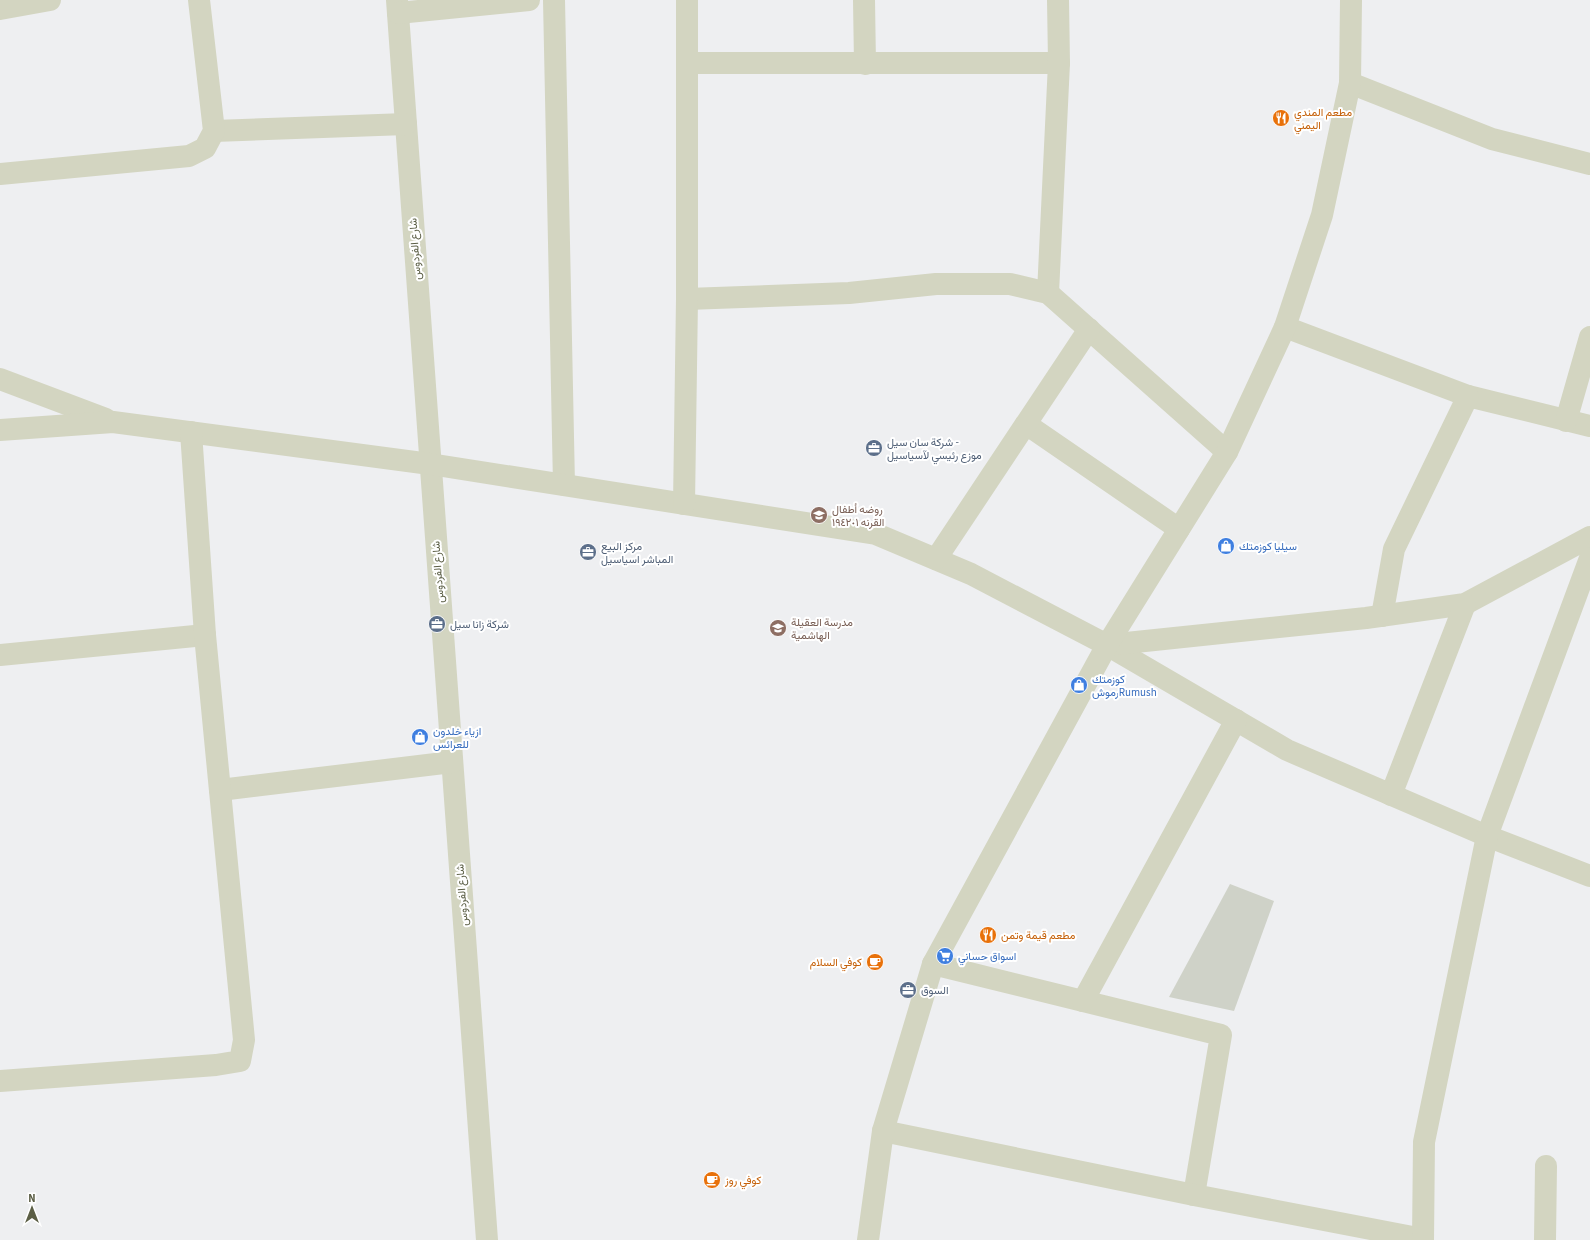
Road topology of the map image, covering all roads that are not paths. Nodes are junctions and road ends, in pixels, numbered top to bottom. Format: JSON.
{"nodes":[{"id":1,"x":50,"y":0,"type":"edge"},
{"id":2,"x":199,"y":0,"type":"edge"},
{"id":3,"x":529,"y":0,"type":"edge"},
{"id":4,"x":554,"y":0,"type":"edge"},
{"id":5,"x":687,"y":0,"type":"edge"},
{"id":6,"x":864,"y":0,"type":"edge"},
{"id":7,"x":1058,"y":0,"type":"edge"},
{"id":8,"x":1351,"y":0,"type":"edge"},
{"id":9,"x":398,"y":7,"type":"edge"},
{"id":10,"x":0,"y":9,"type":"edge"},
{"id":11,"x":688,"y":63,"type":"junction"},
{"id":12,"x":1059,"y":63,"type":"junction"},
{"id":13,"x":865,"y":64,"type":"junction"},
{"id":14,"x":1350,"y":83,"type":"junction"},
{"id":15,"x":406,"y":124,"type":"junction"},
{"id":16,"x":214,"y":131,"type":"junction"},
{"id":17,"x":1590,"y":164,"type":"edge"},
{"id":18,"x":0,"y":174,"type":"edge"},
{"id":19,"x":1048,"y":293,"type":"junction"},
{"id":20,"x":687,"y":299,"type":"junction"},
{"id":21,"x":1285,"y":326,"type":"junction"},
{"id":22,"x":1089,"y":329,"type":"junction"},
{"id":23,"x":1590,"y":336,"type":"edge"},
{"id":24,"x":0,"y":379,"type":"edge"},
{"id":25,"x":1468,"y":396,"type":"junction"},
{"id":26,"x":1566,"y":421,"type":"junction"},
{"id":27,"x":113,"y":422,"type":"junction"},
{"id":28,"x":1026,"y":424,"type":"junction"},
{"id":29,"x":1590,"y":426,"type":"edge"},
{"id":30,"x":0,"y":430,"type":"edge"},
{"id":31,"x":191,"y":432,"type":"junction"},
{"id":32,"x":1227,"y":452,"type":"junction"},
{"id":33,"x":430,"y":464,"type":"junction"},
{"id":34,"x":564,"y":485,"type":"junction"},
{"id":35,"x":684,"y":504,"type":"junction"},
{"id":36,"x":1179,"y":529,"type":"junction"},
{"id":37,"x":1590,"y":537,"type":"edge"},
{"id":38,"x":1590,"y":558,"type":"edge"},
{"id":39,"x":936,"y":559,"type":"junction"},
{"id":40,"x":1465,"y":604,"type":"junction"},
{"id":41,"x":1382,"y":616,"type":"junction"},
{"id":42,"x":205,"y":635,"type":"junction"},
{"id":43,"x":1107,"y":645,"type":"junction"},
{"id":44,"x":0,"y":655,"type":"edge"},
{"id":45,"x":1236,"y":720,"type":"junction"},
{"id":46,"x":452,"y":762,"type":"junction"},
{"id":47,"x":220,"y":790,"type":"junction"},
{"id":48,"x":1391,"y":795,"type":"junction"},
{"id":49,"x":1487,"y":836,"type":"junction"},
{"id":50,"x":1590,"y":876,"type":"edge"},
{"id":51,"x":933,"y":964,"type":"junction"},
{"id":52,"x":1083,"y":1001,"type":"junction"},
{"id":53,"x":0,"y":1081,"type":"edge"},
{"id":54,"x":883,"y":1131,"type":"junction"},
{"id":55,"x":1546,"y":1166,"type":"dead end"},
{"id":56,"x":1194,"y":1194,"type":"junction"},
{"id":57,"x":487,"y":1240,"type":"edge"},
{"id":58,"x":868,"y":1240,"type":"edge"},
{"id":59,"x":1423,"y":1240,"type":"edge"},
{"id":60,"x":1545,"y":1240,"type":"edge"}],
"edges":[{"from":1,"to":10,"type":"street"},
{"from":2,"to":16,"type":"street"},
{"from":3,"to":9,"type":"street"},
{"from":4,"to":34,"type":"street"},
{"from":5,"to":11,"type":"street"},
{"from":6,"to":13,"type":"street"},
{"from":7,"to":12,"type":"street"},
{"from":8,"to":14,"type":"street"},
{"from":9,"to":15,"type":"street","name":"شارع الفردوس"},
{"from":11,"to":13,"type":"street"},
{"from":11,"to":20,"type":"street"},
{"from":12,"to":13,"type":"street"},
{"from":12,"to":19,"type":"street"},
{"from":14,"to":17,"type":"street"},
{"from":14,"to":21,"type":"street"},
{"from":15,"to":16,"type":"street"},
{"from":15,"to":33,"type":"street","name":"شارع الفردوس"},
{"from":16,"to":18,"type":"street"},
{"from":19,"to":20,"type":"street"},
{"from":19,"to":22,"type":"street"},
{"from":20,"to":35,"type":"street"},
{"from":21,"to":25,"type":"street"},
{"from":21,"to":32,"type":"street"},
{"from":22,"to":28,"type":"street"},
{"from":22,"to":32,"type":"street"},
{"from":23,"to":26,"type":"street"},
{"from":24,"to":27,"type":"street"},
{"from":25,"to":26,"type":"street"},
{"from":25,"to":41,"type":"street"},
{"from":26,"to":29,"type":"street"},
{"from":27,"to":30,"type":"street"},
{"from":27,"to":31,"type":"street"},
{"from":28,"to":36,"type":"street"},
{"from":28,"to":39,"type":"street"},
{"from":31,"to":33,"type":"street"},
{"from":31,"to":42,"type":"street"},
{"from":32,"to":36,"type":"street"},
{"from":33,"to":34,"type":"street"},
{"from":33,"to":46,"type":"street","name":"شارع الفردوس"},
{"from":34,"to":35,"type":"street"},
{"from":35,"to":39,"type":"street"},
{"from":36,"to":43,"type":"street"},
{"from":37,"to":40,"type":"street"},
{"from":38,"to":49,"type":"street"},
{"from":39,"to":43,"type":"street"},
{"from":40,"to":41,"type":"street"},
{"from":40,"to":48,"type":"street"},
{"from":41,"to":43,"type":"street"},
{"from":42,"to":44,"type":"street"},
{"from":42,"to":47,"type":"street"},
{"from":43,"to":45,"type":"street"},
{"from":43,"to":51,"type":"street"},
{"from":45,"to":48,"type":"street"},
{"from":45,"to":52,"type":"street"},
{"from":46,"to":47,"type":"street"},
{"from":46,"to":57,"type":"street","name":"شارع الفردوس"},
{"from":47,"to":53,"type":"street"},
{"from":48,"to":49,"type":"street"},
{"from":49,"to":50,"type":"street"},
{"from":49,"to":59,"type":"street"},
{"from":51,"to":52,"type":"street"},
{"from":51,"to":54,"type":"street"},
{"from":52,"to":56,"type":"street"},
{"from":54,"to":56,"type":"street"},
{"from":54,"to":58,"type":"street"},
{"from":55,"to":60,"type":"street"},
{"from":56,"to":59,"type":"street"}]}
